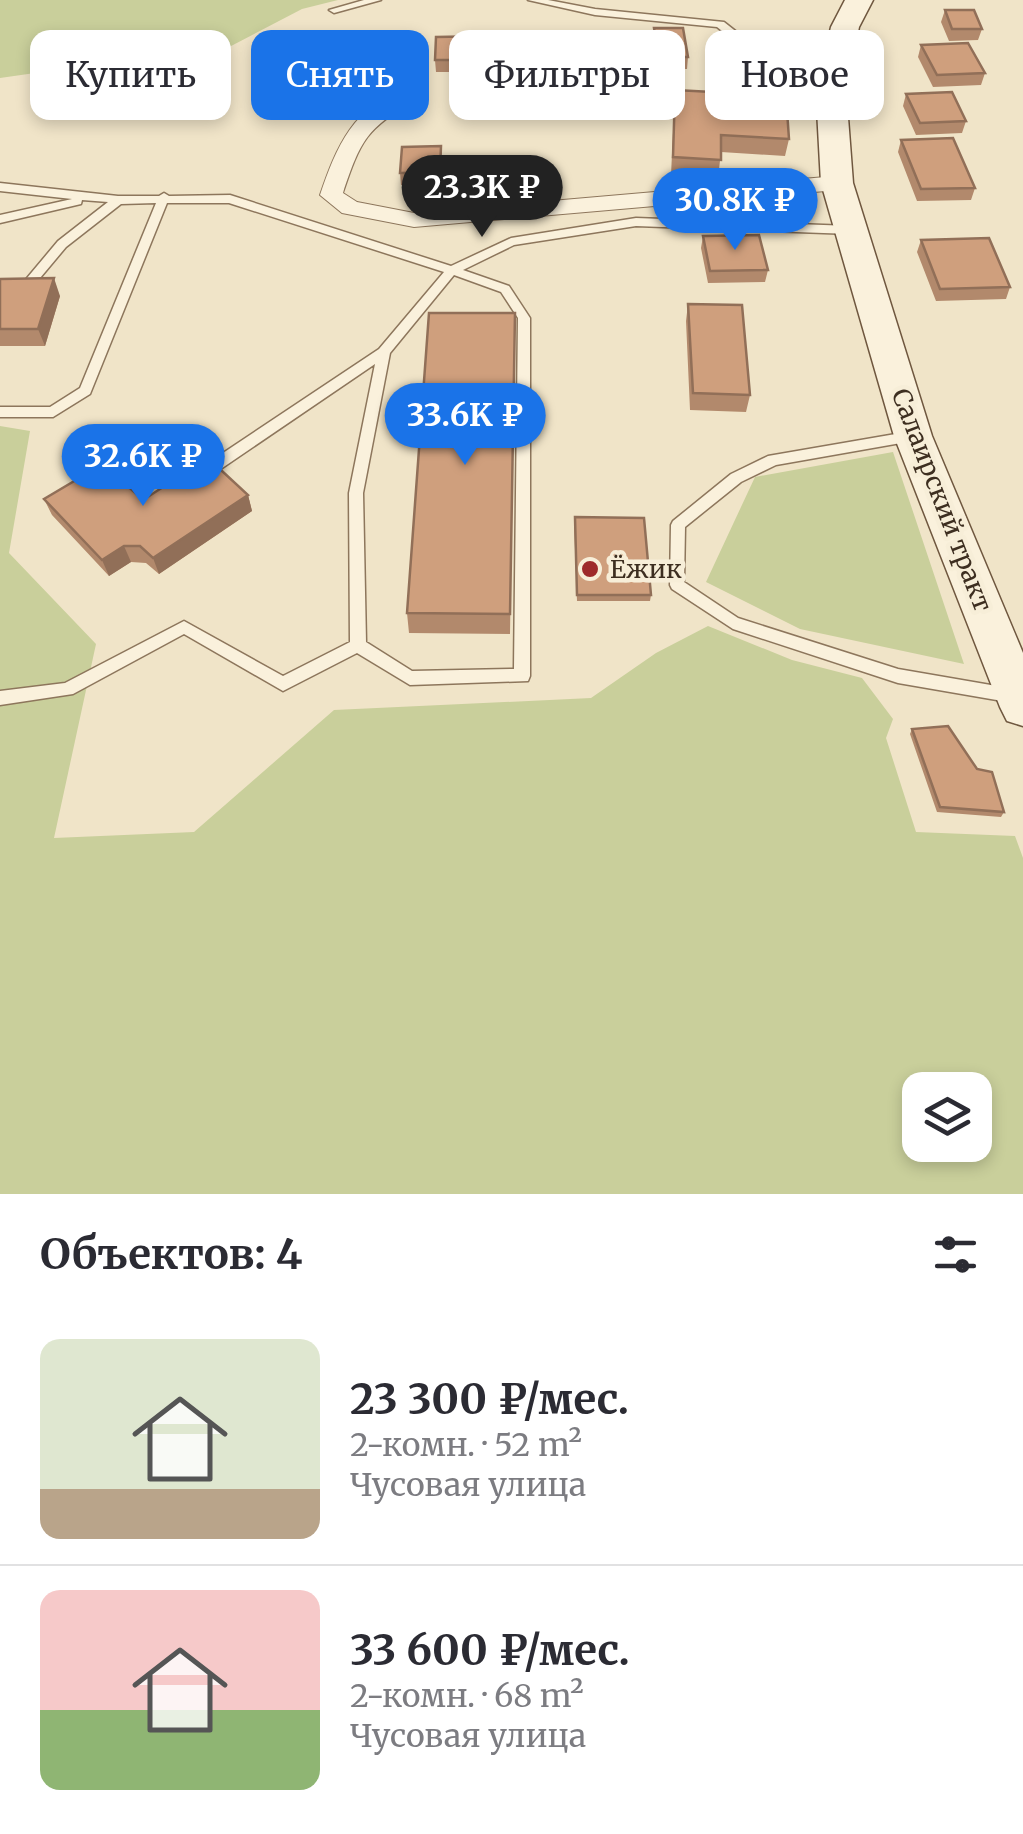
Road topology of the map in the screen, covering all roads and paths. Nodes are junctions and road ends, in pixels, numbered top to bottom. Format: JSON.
{"nodes":[{"id":1,"x":376,"y":0,"type":"edge"},
{"id":2,"x":534,"y":0,"type":"edge"},
{"id":3,"x":859,"y":0,"type":"edge"},
{"id":4,"x":334,"y":10,"type":"dead end"},
{"id":5,"x":728,"y":30,"type":"edge"},
{"id":6,"x":844,"y":30,"type":"edge"},
{"id":7,"x":365,"y":120,"type":"edge"},
{"id":8,"x":833,"y":120,"type":"edge"},
{"id":9,"x":837,"y":183,"type":"junction"},
{"id":10,"x":0,"y":187,"type":"edge"},
{"id":11,"x":164,"y":197,"type":"junction"},
{"id":12,"x":91,"y":198,"type":"junction"},
{"id":13,"x":118,"y":200,"type":"junction"},
{"id":14,"x":0,"y":219,"type":"edge"},
{"id":15,"x":851,"y":230,"type":"junction"},
{"id":16,"x":452,"y":270,"type":"junction"},
{"id":17,"x":26,"y":286,"type":"edge"},
{"id":18,"x":384,"y":352,"type":"junction"},
{"id":19,"x":0,"y":412,"type":"edge"},
{"id":20,"x":912,"y":436,"type":"junction"},
{"id":21,"x":200,"y":475,"type":"edge"},
{"id":22,"x":358,"y":645,"type":"junction"},
{"id":23,"x":0,"y":698,"type":"edge"},
{"id":24,"x":1021,"y":702,"type":"edge"}],
"edges":[{"from":1,"to":4,"type":"lane"},
{"from":2,"to":5,"type":"lane"},
{"from":3,"to":6,"type":"street","name":"Салаирский тракт"},
{"from":7,"to":9,"type":"street"},
{"from":8,"to":9,"type":"street","name":"Салаирский тракт"},
{"from":9,"to":15,"type":"street","name":"Салаирский тракт"},
{"from":10,"to":12,"type":"lane"},
{"from":11,"to":13,"type":"lane"},
{"from":11,"to":16,"type":"lane"},
{"from":11,"to":19,"type":"lane"},
{"from":12,"to":13,"type":"lane"},
{"from":12,"to":14,"type":"lane"},
{"from":13,"to":17,"type":"lane"},
{"from":15,"to":16,"type":"lane"},
{"from":15,"to":20,"type":"street","name":"Салаирский тракт"},
{"from":16,"to":18,"type":"lane"},
{"from":16,"to":22,"type":"lane"},
{"from":18,"to":21,"type":"lane"},
{"from":18,"to":22,"type":"lane"},
{"from":20,"to":24,"type":"street","name":"Салаирский тракт"},
{"from":20,"to":24,"type":"lane"},
{"from":22,"to":23,"type":"lane"}]}
